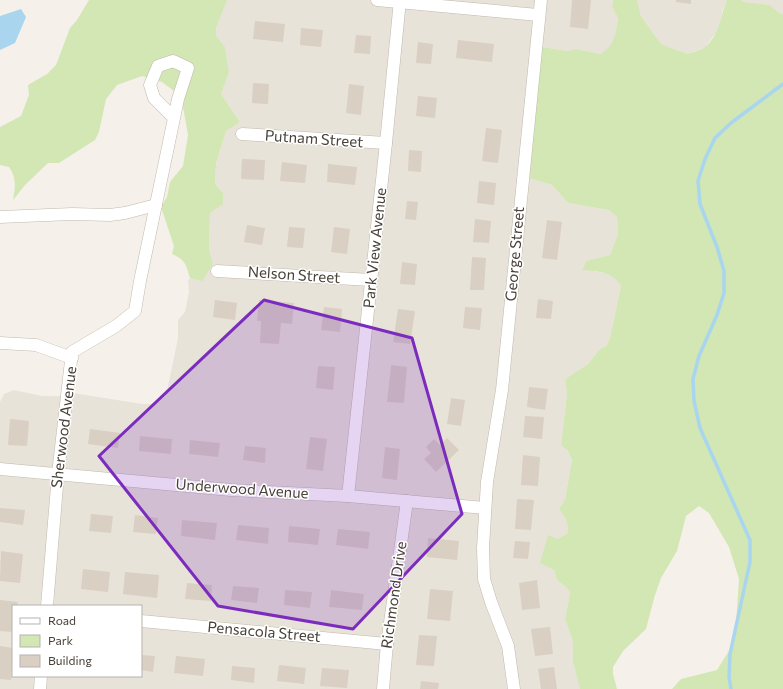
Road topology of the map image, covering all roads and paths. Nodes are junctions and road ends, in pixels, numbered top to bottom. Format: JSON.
{"nodes":[{"id":1,"x":376,"y":0,"type":"edge"},
{"id":2,"x":541,"y":0,"type":"edge"},
{"id":3,"x":400,"y":1,"type":"edge"},
{"id":4,"x":538,"y":15,"type":"junction"},
{"id":5,"x":174,"y":118,"type":"dead end"},
{"id":6,"x":242,"y":134,"type":"dead end"},
{"id":7,"x":386,"y":143,"type":"junction"},
{"id":8,"x":156,"y":205,"type":"junction"},
{"id":9,"x":0,"y":217,"type":"edge"},
{"id":10,"x":217,"y":270,"type":"dead end"},
{"id":11,"x":371,"y":280,"type":"junction"},
{"id":12,"x":0,"y":343,"type":"edge"},
{"id":13,"x":72,"y":358,"type":"junction"},
{"id":14,"x":0,"y":469,"type":"edge"},
{"id":15,"x":58,"y":474,"type":"junction"},
{"id":16,"x":348,"y":496,"type":"junction"},
{"id":17,"x":407,"y":501,"type":"junction"},
{"id":18,"x":485,"y":508,"type":"junction"},
{"id":19,"x":46,"y":605,"type":"edge"},
{"id":20,"x":142,"y":621,"type":"edge"},
{"id":21,"x":387,"y":644,"type":"junction"},
{"id":22,"x":41,"y":677,"type":"edge"},
{"id":23,"x":40,"y":689,"type":"edge"},
{"id":24,"x":383,"y":689,"type":"edge"},
{"id":25,"x":514,"y":689,"type":"edge"}],
"edges":[{"from":1,"to":3,"type":"street"},
{"from":2,"to":4,"type":"street","name":"George Street"},
{"from":3,"to":4,"type":"street"},
{"from":3,"to":7,"type":"street","name":"Park View Avenue"},
{"from":4,"to":18,"type":"street","name":"George Street"},
{"from":5,"to":8,"type":"street","name":"Sherwood Avenue"},
{"from":6,"to":7,"type":"street","name":"Putnam Street"},
{"from":7,"to":11,"type":"street","name":"Park View Avenue"},
{"from":8,"to":9,"type":"street"},
{"from":8,"to":13,"type":"street","name":"Sherwood Avenue"},
{"from":10,"to":11,"type":"street","name":"Nelson Street"},
{"from":11,"to":16,"type":"street","name":"Park View Avenue"},
{"from":12,"to":13,"type":"street"},
{"from":13,"to":15,"type":"street","name":"Sherwood Avenue"},
{"from":14,"to":15,"type":"street","name":"Underwood Avenue"},
{"from":15,"to":16,"type":"street","name":"Underwood Avenue"},
{"from":15,"to":19,"type":"street","name":"Sherwood Avenue"},
{"from":16,"to":17,"type":"street","name":"Underwood Avenue"},
{"from":17,"to":18,"type":"street","name":"Underwood Avenue"},
{"from":17,"to":21,"type":"street","name":"Richmond Drive"},
{"from":18,"to":25,"type":"street","name":"George Street"},
{"from":20,"to":21,"type":"street","name":"Pensacola Street"},
{"from":21,"to":24,"type":"street","name":"Richmond Drive"},
{"from":22,"to":23,"type":"street"}]}
